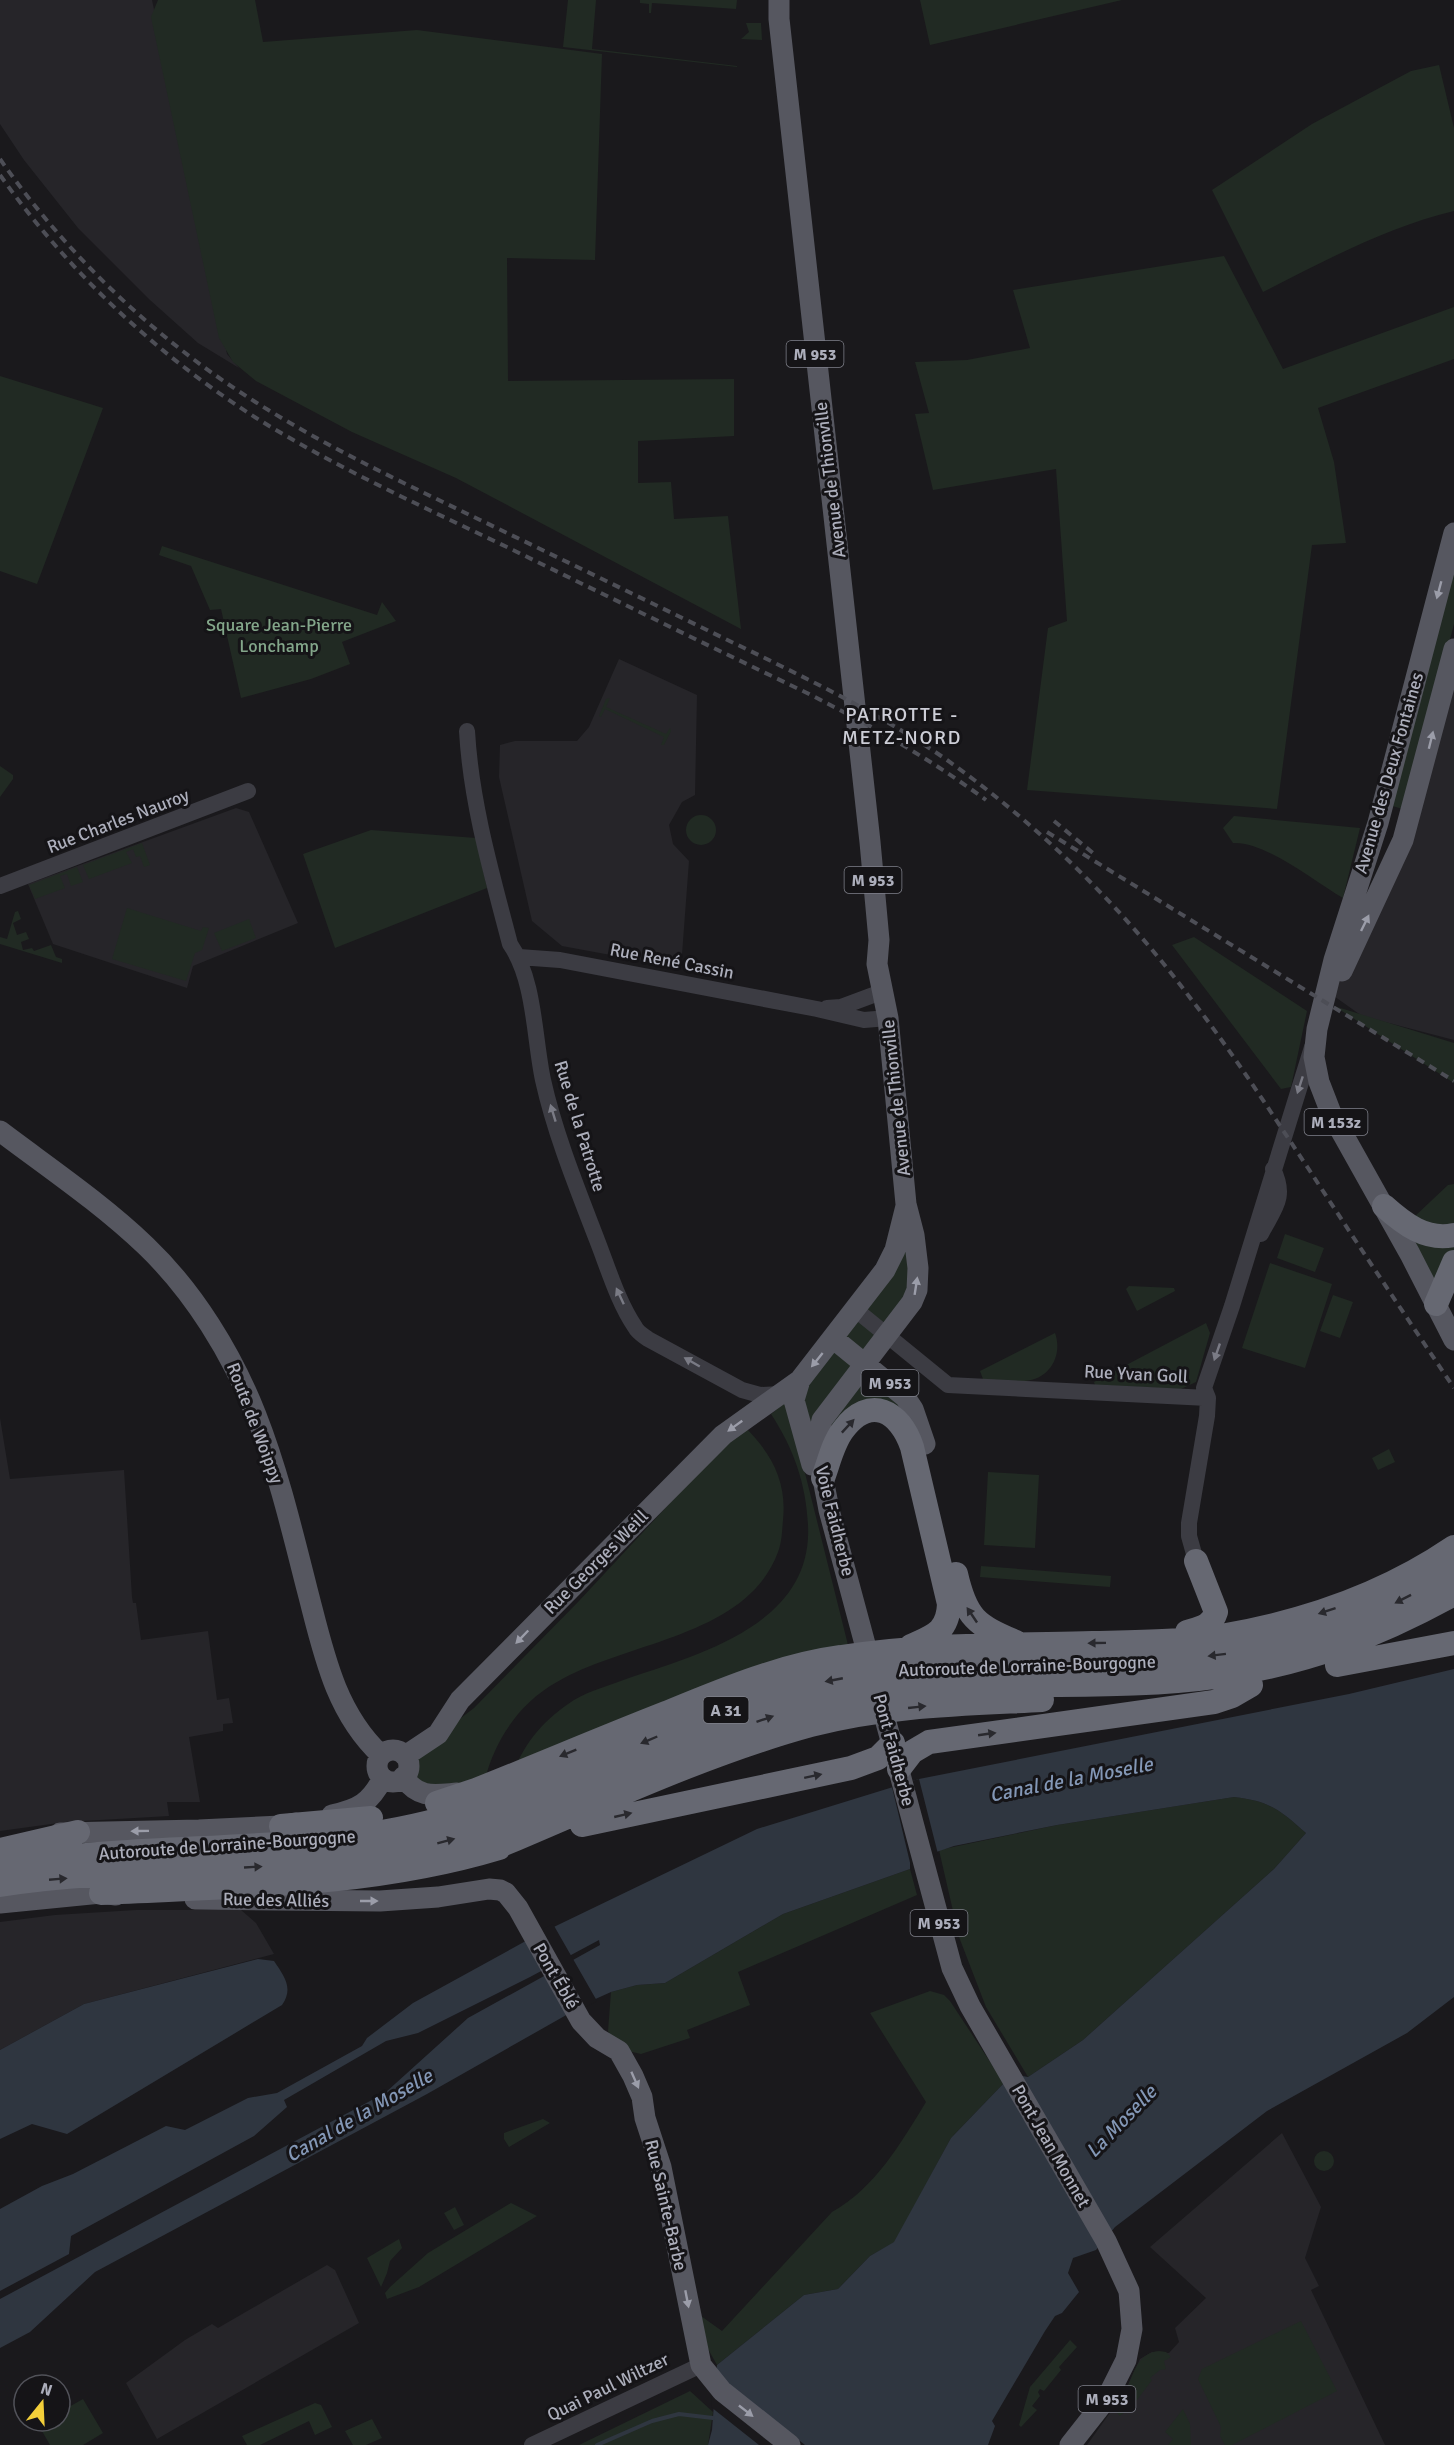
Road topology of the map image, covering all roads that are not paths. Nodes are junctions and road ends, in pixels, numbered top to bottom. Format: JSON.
{"nodes":[{"id":1,"x":777,"y":6,"type":"edge"},
{"id":2,"x":1454,"y":533,"type":"edge"},
{"id":3,"x":1454,"y":649,"type":"edge"},
{"id":4,"x":467,"y":731,"type":"dead end"},
{"id":5,"x":248,"y":791,"type":"dead end"},
{"id":6,"x":0,"y":886,"type":"edge"},
{"id":7,"x":519,"y":957,"type":"junction"},
{"id":8,"x":884,"y":991,"type":"junction"},
{"id":9,"x":817,"y":1009,"type":"junction"},
{"id":10,"x":888,"y":1018,"type":"junction"},
{"id":11,"x":1319,"y":1020,"type":"junction"},
{"id":12,"x":0,"y":1131,"type":"edge"},
{"id":13,"x":906,"y":1204,"type":"junction"},
{"id":14,"x":1384,"y":1206,"type":"junction"},
{"id":15,"x":1454,"y":1235,"type":"edge"},
{"id":16,"x":1454,"y":1262,"type":"edge"},
{"id":17,"x":1436,"y":1304,"type":"junction"},
{"id":18,"x":856,"y":1310,"type":"junction"},
{"id":19,"x":887,"y":1335,"type":"junction"},
{"id":20,"x":834,"y":1339,"type":"junction"},
{"id":21,"x":1454,"y":1340,"type":"edge"},
{"id":22,"x":865,"y":1363,"type":"junction"},
{"id":23,"x":792,"y":1387,"type":"junction"},
{"id":24,"x":1208,"y":1398,"type":"junction"},
{"id":25,"x":925,"y":1444,"type":"joint"},
{"id":26,"x":823,"y":1478,"type":"junction"},
{"id":27,"x":830,"y":1510,"type":"junction"},
{"id":28,"x":1454,"y":1547,"type":"edge"},
{"id":29,"x":1196,"y":1561,"type":"joint"},
{"id":30,"x":1454,"y":1571,"type":"edge"},
{"id":31,"x":1454,"y":1594,"type":"edge"},
{"id":32,"x":1454,"y":1608,"type":"edge"},
{"id":33,"x":861,"y":1621,"type":"joint"},
{"id":34,"x":1155,"y":1641,"type":"junction"},
{"id":35,"x":1454,"y":1643,"type":"edge"},
{"id":36,"x":1021,"y":1644,"type":"junction"},
{"id":37,"x":903,"y":1649,"type":"junction"},
{"id":38,"x":1337,"y":1665,"type":"junction"},
{"id":39,"x":1251,"y":1685,"type":"junction"},
{"id":40,"x":892,"y":1740,"type":"junction"},
{"id":41,"x":899,"y":1769,"type":"junction"},
{"id":42,"x":397,"y":1771,"type":"junction"},
{"id":43,"x":476,"y":1791,"type":"junction"},
{"id":44,"x":281,"y":1826,"type":"junction"},
{"id":45,"x":78,"y":1832,"type":"junction"},
{"id":46,"x":0,"y":1838,"type":"edge"},
{"id":47,"x":0,"y":1850,"type":"edge"},
{"id":48,"x":485,"y":1852,"type":"junction"},
{"id":49,"x":0,"y":1865,"type":"edge"},
{"id":50,"x":0,"y":1885,"type":"edge"},
{"id":51,"x":100,"y":1893,"type":"junction"},
{"id":52,"x":0,"y":1902,"type":"edge"},
{"id":53,"x":531,"y":1932,"type":"joint"},
{"id":54,"x":581,"y":2021,"type":"joint"},
{"id":55,"x":980,"y":2023,"type":"joint"},
{"id":56,"x":704,"y":2369,"type":"junction"},
{"id":57,"x":532,"y":2445,"type":"edge"},
{"id":58,"x":790,"y":2445,"type":"edge"},
{"id":59,"x":1070,"y":2445,"type":"edge"}],
"edges":[{"from":1,"to":8,"type":"main road","name":"Avenue de Thionville","number":"M 953"},
{"from":2,"to":11,"type":"main road","name":"Avenue des Deux Fontaines","one_way":true},
{"from":11,"to":3,"type":"main road","name":"Avenue des Deux Fontaines","one_way":true},
{"from":4,"to":7,"type":"street","name":"Rue de la Patrotte"},
{"from":5,"to":6,"type":"street","name":"Rue Charles Nauroy"},
{"from":7,"to":9,"type":"street","name":"Rue René Cassin"},
{"from":23,"to":7,"type":"street","name":"Rue de la Patrotte","one_way":true},
{"from":8,"to":9,"type":"street","name":"Rue René Cassin"},
{"from":8,"to":10,"type":"main road","name":"Avenue de Thionville","number":"M 953"},
{"from":9,"to":10,"type":"street","name":"Rue René Cassin"},
{"from":10,"to":13,"type":"main road","name":"Avenue de Thionville","number":"M 953"},
{"from":11,"to":14,"type":"main road","number":"M 153z"},
{"from":11,"to":24,"type":"street","name":"Avenue des Deux Fontaines","one_way":true},
{"from":12,"to":42,"type":"main road","name":"Route de Woippy"},
{"from":13,"to":18,"type":"main road","number":"M 953"},
{"from":19,"to":13,"type":"main road","number":"M 953","one_way":true},
{"from":14,"to":15,"type":"highway"},
{"from":14,"to":17,"type":"main road","number":"M 153z"},
{"from":16,"to":17,"type":"highway"},
{"from":17,"to":21,"type":"main road","number":"M 153z"},
{"from":18,"to":19,"type":"street","name":"Rue Yvan Goll"},
{"from":18,"to":20,"type":"main road","number":"M 953"},
{"from":19,"to":22,"type":"main road","number":"M 953"},
{"from":19,"to":24,"type":"street","name":"Rue Yvan Goll"},
{"from":20,"to":22,"type":"main road","number":"M 953"},
{"from":20,"to":23,"type":"main road","number":"M 953","one_way":true},
{"from":22,"to":25,"type":"main road","number":"M 953"},
{"from":22,"to":26,"type":"main road","name":"Voie Faidherbe","number":"M 953"},
{"from":23,"to":27,"type":"main road","number":"M 953"},
{"from":23,"to":42,"type":"main road","name":"Rue Georges Weill","one_way":true},
{"from":24,"to":29,"type":"street","name":"Rue Yvan Goll"},
{"from":36,"to":25,"type":"highway","one_way":true},
{"from":26,"to":27,"type":"main road","name":"Voie Faidherbe","number":"M 953"},
{"from":26,"to":37,"type":"highway","one_way":true},
{"from":27,"to":33,"type":"main road","name":"Voie Faidherbe","number":"M 953"},
{"from":28,"to":34,"type":"highway","one_way":true},
{"from":29,"to":34,"type":"highway"},
{"from":30,"to":49,"type":"highway","name":"Autoroute de Lorraine-Bourgogne","number":"A 31","one_way":true},
{"from":50,"to":31,"type":"highway","name":"Autoroute de Lorraine-Bourgogne","number":"A 31","one_way":true},
{"from":32,"to":38,"type":"highway"},
{"from":33,"to":40,"type":"main road","name":"Pont Faidherbe","number":"M 953"},
{"from":34,"to":36,"type":"highway","one_way":true},
{"from":35,"to":38,"type":"highway"},
{"from":36,"to":37,"type":"highway"},
{"from":37,"to":43,"type":"highway","one_way":true},
{"from":38,"to":39,"type":"highway"},
{"from":41,"to":39,"type":"highway","one_way":true},
{"from":48,"to":39,"type":"highway","one_way":true},
{"from":40,"to":41,"type":"main road","name":"Pont Faidherbe","number":"M 953"},
{"from":48,"to":40,"type":"highway","one_way":true},
{"from":41,"to":55,"type":"main road","name":"Pont Faidherbe","number":"M 953"},
{"from":42,"to":43,"type":"main road"},
{"from":42,"to":44,"type":"main road"},
{"from":43,"to":44,"type":"highway"},
{"from":44,"to":45,"type":"main road","one_way":true},
{"from":45,"to":46,"type":"main road"},
{"from":45,"to":47,"type":"highway"},
{"from":48,"to":51,"type":"highway"},
{"from":51,"to":52,"type":"main road","name":"Rue des Alliés"},
{"from":51,"to":53,"type":"main road","name":"Rue des Alliés","one_way":true},
{"from":53,"to":54,"type":"main road","name":"Pont Éblé"},
{"from":54,"to":56,"type":"main road","name":"Rue Sainte-Barbe","one_way":true},
{"from":55,"to":59,"type":"main road","name":"Pont Jean Monnet","number":"M 953"},
{"from":56,"to":57,"type":"street","name":"Quai Paul Wiltzer"},
{"from":56,"to":58,"type":"main road","one_way":true}]}
